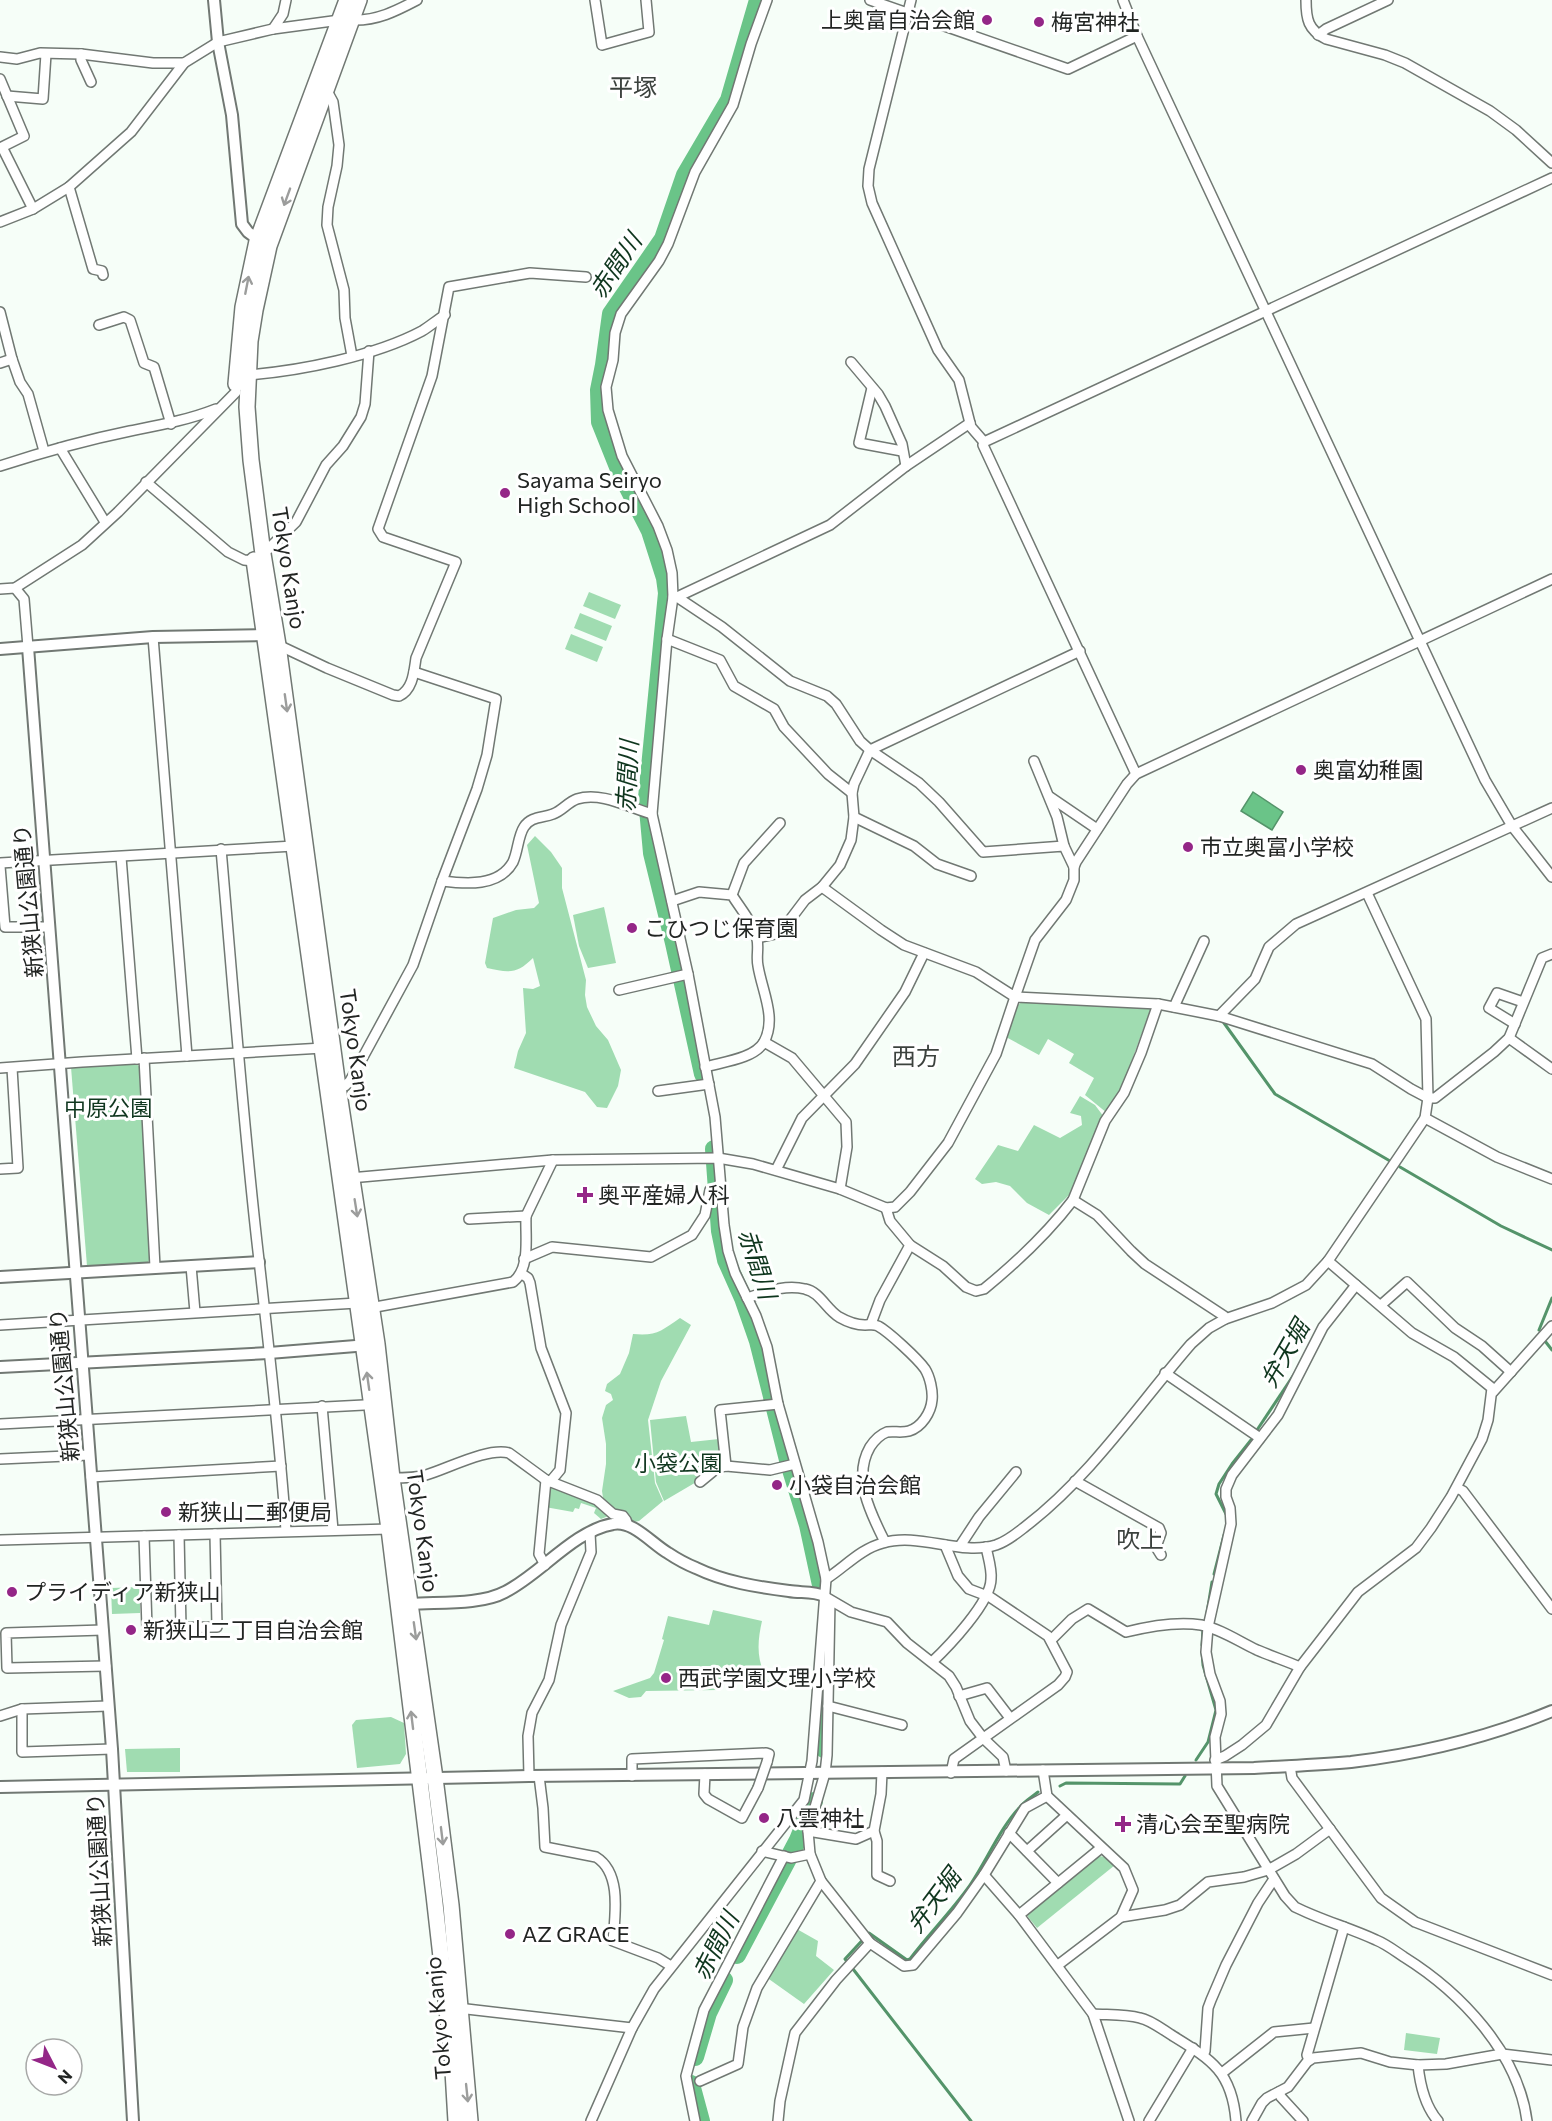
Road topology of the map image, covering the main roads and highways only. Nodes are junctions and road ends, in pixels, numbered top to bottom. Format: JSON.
{"nodes":[{"id":1,"x":347,"y":0,"type":"edge"},
{"id":2,"x":359,"y":0,"type":"edge"},
{"id":3,"x":346,"y":20,"type":"junction"},
{"id":4,"x":263,"y":243,"type":"junction"},
{"id":5,"x":259,"y":558,"type":"junction"},
{"id":6,"x":345,"y":1179,"type":"junction"},
{"id":7,"x":370,"y":1345,"type":"junction"},
{"id":8,"x":456,"y":2121,"type":"edge"},
{"id":9,"x":470,"y":2121,"type":"edge"}],
"edges":[{"from":1,"to":3,"type":"highway","name":"Tokyo Kanjo"},
{"from":2,"to":3,"type":"highway","name":"Tokyo Kanjo"},
{"from":3,"to":4,"type":"highway","name":"Tokyo Kanjo"},
{"from":3,"to":4,"type":"highway","name":"Tokyo Kanjo","one_way":true},
{"from":4,"to":5,"type":"highway","name":"Tokyo Kanjo"},
{"from":5,"to":4,"type":"highway","name":"Tokyo Kanjo","one_way":true},
{"from":5,"to":6,"type":"highway","name":"Tokyo Kanjo"},
{"from":5,"to":6,"type":"highway","name":"Tokyo Kanjo","one_way":true},
{"from":6,"to":7,"type":"highway","name":"Tokyo Kanjo"},
{"from":8,"to":7,"type":"highway","name":"Tokyo Kanjo","one_way":true},
{"from":7,"to":9,"type":"highway","name":"Tokyo Kanjo","one_way":true}]}
